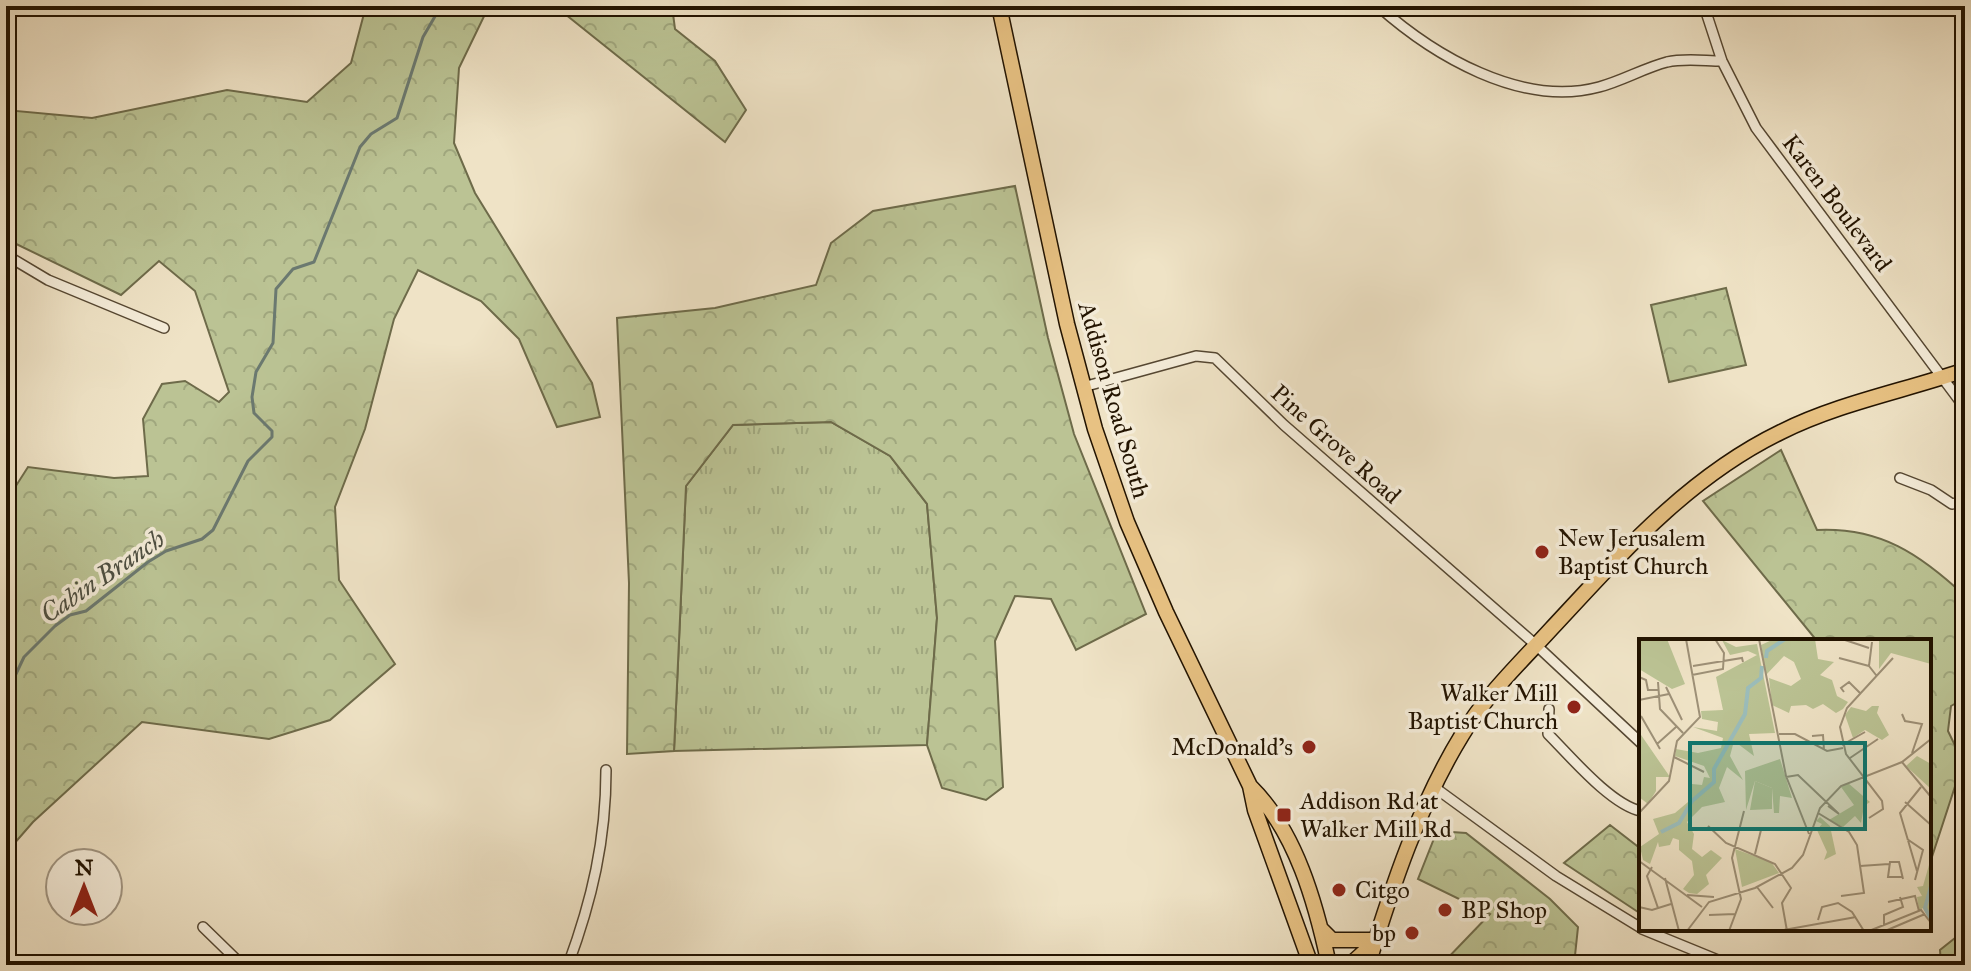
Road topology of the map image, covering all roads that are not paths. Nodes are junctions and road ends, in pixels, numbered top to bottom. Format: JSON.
{"nodes":[{"id":1,"x":999,"y":6,"type":"edge"},
{"id":2,"x":1378,"y":6,"type":"edge"},
{"id":3,"x":1704,"y":6,"type":"edge"},
{"id":4,"x":1722,"y":61,"type":"junction"},
{"id":5,"x":6,"y":255,"type":"edge"},
{"id":6,"x":164,"y":328,"type":"dead end"},
{"id":7,"x":1965,"y":370,"type":"edge"},
{"id":8,"x":1940,"y":378,"type":"junction"},
{"id":9,"x":1083,"y":387,"type":"junction"},
{"id":10,"x":1965,"y":408,"type":"edge"},
{"id":11,"x":1900,"y":478,"type":"dead end"},
{"id":12,"x":1965,"y":501,"type":"edge"},
{"id":13,"x":1536,"y":645,"type":"junction"},
{"id":14,"x":1549,"y":709,"type":"dead end"},
{"id":15,"x":1639,"y":741,"type":"edge"},
{"id":16,"x":606,"y":770,"type":"dead end"},
{"id":17,"x":1250,"y":786,"type":"junction"},
{"id":18,"x":1434,"y":787,"type":"junction"},
{"id":19,"x":1639,"y":811,"type":"edge"},
{"id":20,"x":203,"y":927,"type":"dead end"},
{"id":21,"x":1639,"y":927,"type":"edge"},
{"id":22,"x":1321,"y":928,"type":"junction"},
{"id":23,"x":1647,"y":931,"type":"edge"},
{"id":24,"x":1376,"y":940,"type":"junction"},
{"id":25,"x":242,"y":965,"type":"edge"},
{"id":26,"x":568,"y":965,"type":"edge"},
{"id":27,"x":1311,"y":965,"type":"edge"},
{"id":28,"x":1329,"y":965,"type":"edge"},
{"id":29,"x":1338,"y":965,"type":"edge"},
{"id":30,"x":1368,"y":965,"type":"edge"},
{"id":31,"x":1730,"y":965,"type":"edge"}],
"edges":[{"from":1,"to":9,"type":"main road","name":"Addison Road South"},
{"from":2,"to":4,"type":"street"},
{"from":3,"to":4,"type":"street","name":"Karen Boulevard"},
{"from":4,"to":8,"type":"street","name":"Karen Boulevard"},
{"from":5,"to":6,"type":"street"},
{"from":7,"to":8,"type":"main road"},
{"from":8,"to":10,"type":"street","name":"Karen Boulevard"},
{"from":8,"to":13,"type":"main road"},
{"from":9,"to":13,"type":"street","name":"Pine Grove Road"},
{"from":9,"to":17,"type":"main road","name":"Addison Road South"},
{"from":11,"to":12,"type":"street"},
{"from":13,"to":15,"type":"street"},
{"from":13,"to":18,"type":"main road"},
{"from":14,"to":19,"type":"street"},
{"from":16,"to":26,"type":"street"},
{"from":17,"to":22,"type":"main road","name":"Addison Road South"},
{"from":17,"to":27,"type":"main road","name":"Addison Road South"},
{"from":18,"to":21,"type":"street"},
{"from":18,"to":24,"type":"main road"},
{"from":20,"to":25,"type":"street"},
{"from":22,"to":24,"type":"main road"},
{"from":22,"to":28,"type":"main road","name":"Addison Road South"},
{"from":23,"to":31,"type":"street"},
{"from":24,"to":29,"type":"main road"},
{"from":24,"to":30,"type":"main road"}]}
